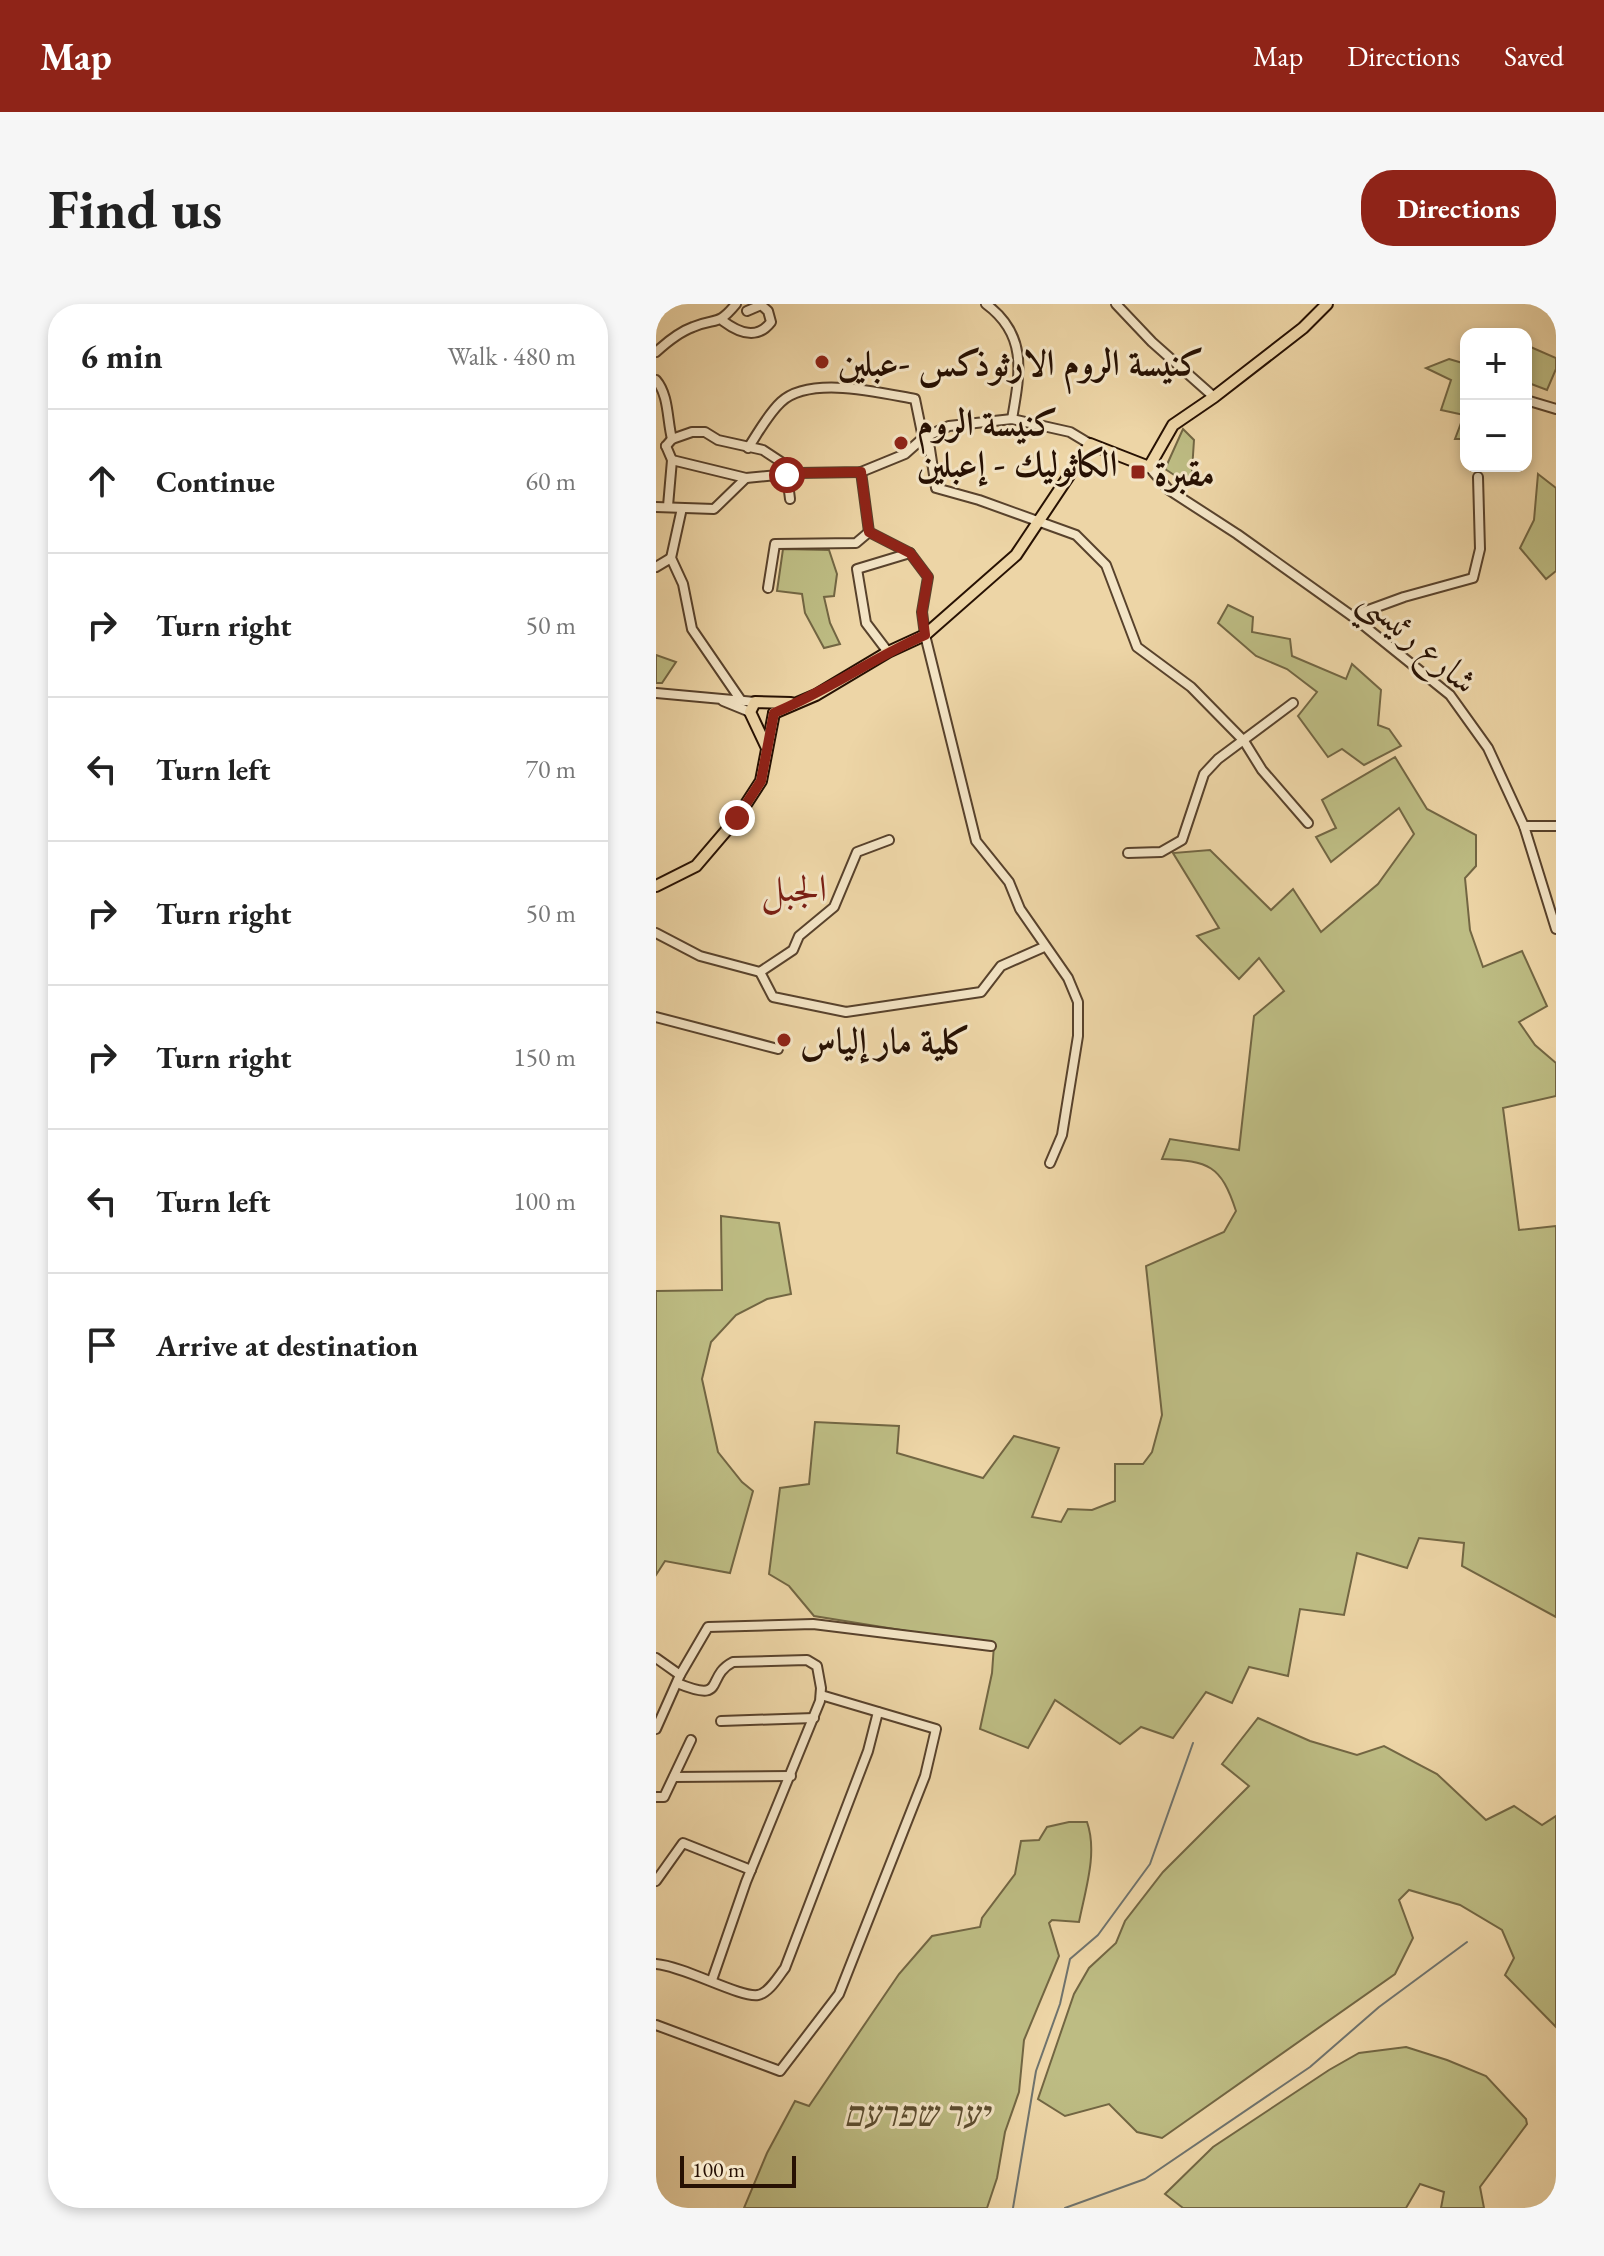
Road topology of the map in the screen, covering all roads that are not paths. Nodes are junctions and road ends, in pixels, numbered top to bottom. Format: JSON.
{"nodes":[{"id":1,"x":736,"y":304,"type":"edge"},
{"id":2,"x":986,"y":304,"type":"edge"},
{"id":3,"x":1116,"y":304,"type":"edge"},
{"id":4,"x":1327,"y":304,"type":"edge"},
{"id":5,"x":747,"y":311,"type":"dead end"},
{"id":6,"x":723,"y":321,"type":"junction"},
{"id":7,"x":656,"y":352,"type":"edge"},
{"id":8,"x":656,"y":380,"type":"edge"},
{"id":9,"x":1214,"y":397,"type":"junction"},
{"id":10,"x":1532,"y":402,"type":"edge"},
{"id":11,"x":1556,"y":409,"type":"edge"},
{"id":12,"x":1012,"y":419,"type":"junction"},
{"id":13,"x":926,"y":437,"type":"junction"},
{"id":14,"x":665,"y":443,"type":"edge"},
{"id":15,"x":1090,"y":444,"type":"junction"},
{"id":16,"x":748,"y":448,"type":"junction"},
{"id":17,"x":672,"y":460,"type":"junction"},
{"id":18,"x":1149,"y":467,"type":"junction"},
{"id":19,"x":861,"y":472,"type":"junction"},
{"id":20,"x":798,"y":473,"type":"junction"},
{"id":21,"x":787,"y":475,"type":"junction"},
{"id":22,"x":1478,"y":477,"type":"dead end"},
{"id":23,"x":746,"y":478,"type":"junction"},
{"id":24,"x":790,"y":499,"type":"dead end"},
{"id":25,"x":668,"y":506,"type":"junction"},
{"id":26,"x":656,"y":507,"type":"edge"},
{"id":27,"x":682,"y":508,"type":"junction"},
{"id":28,"x":1039,"y":522,"type":"junction"},
{"id":29,"x":869,"y":532,"type":"junction"},
{"id":30,"x":910,"y":553,"type":"junction"},
{"id":31,"x":671,"y":558,"type":"junction"},
{"id":32,"x":656,"y":567,"type":"edge"},
{"id":33,"x":768,"y":588,"type":"dead end"},
{"id":34,"x":1352,"y":616,"type":"junction"},
{"id":35,"x":925,"y":635,"type":"junction"},
{"id":36,"x":888,"y":652,"type":"junction"},
{"id":37,"x":656,"y":693,"type":"edge"},
{"id":38,"x":715,"y":698,"type":"junction"},
{"id":39,"x":740,"y":699,"type":"junction"},
{"id":40,"x":1293,"y":703,"type":"dead end"},
{"id":41,"x":753,"y":711,"type":"junction"},
{"id":42,"x":772,"y":711,"type":"junction"},
{"id":43,"x":1244,"y":741,"type":"junction"},
{"id":44,"x":767,"y":748,"type":"junction"},
{"id":45,"x":1308,"y":823,"type":"dead end"},
{"id":46,"x":1524,"y":826,"type":"junction"},
{"id":47,"x":1556,"y":826,"type":"edge"},
{"id":48,"x":889,"y":840,"type":"dead end"},
{"id":49,"x":1128,"y":853,"type":"dead end"},
{"id":50,"x":656,"y":886,"type":"edge"},
{"id":51,"x":1556,"y":929,"type":"edge"},
{"id":52,"x":656,"y":933,"type":"edge"},
{"id":53,"x":1044,"y":947,"type":"junction"},
{"id":54,"x":760,"y":972,"type":"junction"},
{"id":55,"x":656,"y":1017,"type":"edge"},
{"id":56,"x":778,"y":1049,"type":"dead end"},
{"id":57,"x":1050,"y":1163,"type":"dead end"},
{"id":58,"x":991,"y":1646,"type":"dead end"},
{"id":59,"x":656,"y":1658,"type":"edge"},
{"id":60,"x":678,"y":1679,"type":"junction"},
{"id":61,"x":821,"y":1695,"type":"junction"},
{"id":62,"x":878,"y":1712,"type":"junction"},
{"id":63,"x":814,"y":1718,"type":"junction"},
{"id":64,"x":721,"y":1721,"type":"dead end"},
{"id":65,"x":656,"y":1729,"type":"edge"},
{"id":66,"x":691,"y":1740,"type":"dead end"},
{"id":67,"x":791,"y":1776,"type":"junction"},
{"id":68,"x":674,"y":1777,"type":"junction"},
{"id":69,"x":656,"y":1797,"type":"edge"},
{"id":70,"x":751,"y":1870,"type":"junction"},
{"id":71,"x":656,"y":1881,"type":"edge"},
{"id":72,"x":656,"y":1964,"type":"edge"},
{"id":73,"x":712,"y":1980,"type":"junction"},
{"id":74,"x":656,"y":2025,"type":"edge"}],
"edges":[{"from":1,"to":6,"type":"street"},
{"from":2,"to":12,"type":"street"},
{"from":3,"to":9,"type":"street"},
{"from":4,"to":9,"type":"main road"},
{"from":5,"to":6,"type":"street"},
{"from":6,"to":7,"type":"street"},
{"from":8,"to":14,"type":"street"},
{"from":9,"to":18,"type":"main road"},
{"from":10,"to":11,"type":"street"},
{"from":12,"to":13,"type":"street"},
{"from":12,"to":15,"type":"street"},
{"from":13,"to":16,"type":"street"},
{"from":13,"to":19,"type":"street"},
{"from":13,"to":28,"type":"street"},
{"from":14,"to":16,"type":"street"},
{"from":14,"to":17,"type":"street"},
{"from":15,"to":18,"type":"main road"},
{"from":15,"to":28,"type":"main road"},
{"from":16,"to":20,"type":"street"},
{"from":17,"to":23,"type":"street"},
{"from":17,"to":25,"type":"street"},
{"from":18,"to":34,"type":"street","name":"شارع رئيسي"},
{"from":19,"to":20,"type":"street"},
{"from":19,"to":29,"type":"street"},
{"from":20,"to":21,"type":"street"},
{"from":21,"to":23,"type":"street"},
{"from":21,"to":24,"type":"street"},
{"from":22,"to":34,"type":"street"},
{"from":23,"to":27,"type":"street"},
{"from":25,"to":26,"type":"street"},
{"from":25,"to":27,"type":"street"},
{"from":27,"to":31,"type":"street"},
{"from":28,"to":35,"type":"main road"},
{"from":28,"to":43,"type":"street"},
{"from":29,"to":30,"type":"street"},
{"from":29,"to":33,"type":"street"},
{"from":30,"to":35,"type":"street"},
{"from":30,"to":36,"type":"street"},
{"from":31,"to":32,"type":"street"},
{"from":31,"to":39,"type":"street"},
{"from":34,"to":46,"type":"street","name":"شارع رئيسي"},
{"from":35,"to":36,"type":"main road"},
{"from":35,"to":53,"type":"street"},
{"from":36,"to":42,"type":"main road"},
{"from":37,"to":38,"type":"street"},
{"from":38,"to":39,"type":"street"},
{"from":38,"to":41,"type":"street"},
{"from":39,"to":41,"type":"street"},
{"from":40,"to":43,"type":"street"},
{"from":41,"to":42,"type":"main road"},
{"from":41,"to":42,"type":"main road"},
{"from":41,"to":44,"type":"main road"},
{"from":42,"to":44,"type":"main road"},
{"from":43,"to":45,"type":"street"},
{"from":43,"to":49,"type":"street"},
{"from":44,"to":50,"type":"main road"},
{"from":46,"to":47,"type":"street"},
{"from":46,"to":51,"type":"street","name":"شارع رئيسي"},
{"from":48,"to":54,"type":"street"},
{"from":52,"to":54,"type":"street"},
{"from":53,"to":54,"type":"street"},
{"from":53,"to":57,"type":"street"},
{"from":55,"to":56,"type":"street"},
{"from":58,"to":60,"type":"street"},
{"from":59,"to":60,"type":"street"},
{"from":60,"to":61,"type":"street"},
{"from":60,"to":65,"type":"street"},
{"from":61,"to":62,"type":"street"},
{"from":61,"to":63,"type":"street"},
{"from":62,"to":73,"type":"street"},
{"from":62,"to":74,"type":"street"},
{"from":63,"to":64,"type":"street"},
{"from":63,"to":67,"type":"street"},
{"from":66,"to":68,"type":"street"},
{"from":67,"to":68,"type":"street"},
{"from":67,"to":70,"type":"street"},
{"from":68,"to":69,"type":"street"},
{"from":70,"to":71,"type":"street"},
{"from":70,"to":73,"type":"street"},
{"from":72,"to":73,"type":"street"}]}
